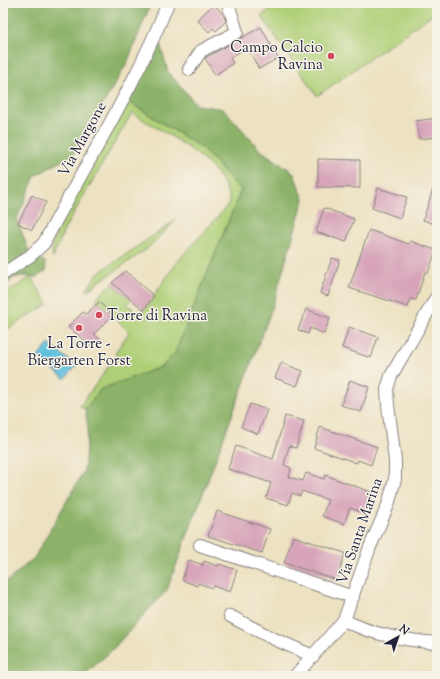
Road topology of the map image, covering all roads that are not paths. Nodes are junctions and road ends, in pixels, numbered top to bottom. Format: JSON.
{"nodes":[{"id":1,"x":168,"y":3,"type":"edge"},
{"id":2,"x":228,"y":3,"type":"edge"},
{"id":3,"x":189,"y":69,"type":"dead end"},
{"id":4,"x":3,"y":274,"type":"edge"},
{"id":5,"x":437,"y":296,"type":"edge"},
{"id":6,"x":200,"y":545,"type":"dead end"},
{"id":7,"x":353,"y":597,"type":"junction"},
{"id":8,"x":230,"y":616,"type":"dead end"},
{"id":9,"x":344,"y":620,"type":"junction"},
{"id":10,"x":437,"y":643,"type":"edge"},
{"id":11,"x":313,"y":656,"type":"junction"},
{"id":12,"x":295,"y":676,"type":"edge"}],
"edges":[{"from":1,"to":4,"type":"street","name":"Via Margone"},
{"from":2,"to":3,"type":"street"},
{"from":5,"to":7,"type":"street","name":"Via Santa Marina"},
{"from":6,"to":7,"type":"street"},
{"from":7,"to":9,"type":"street","name":"Via Santa Marina"},
{"from":8,"to":11,"type":"street"},
{"from":9,"to":10,"type":"street"},
{"from":9,"to":11,"type":"street","name":"Via Santa Marina"},
{"from":11,"to":12,"type":"street","name":"Via Santa Marina"}]}
